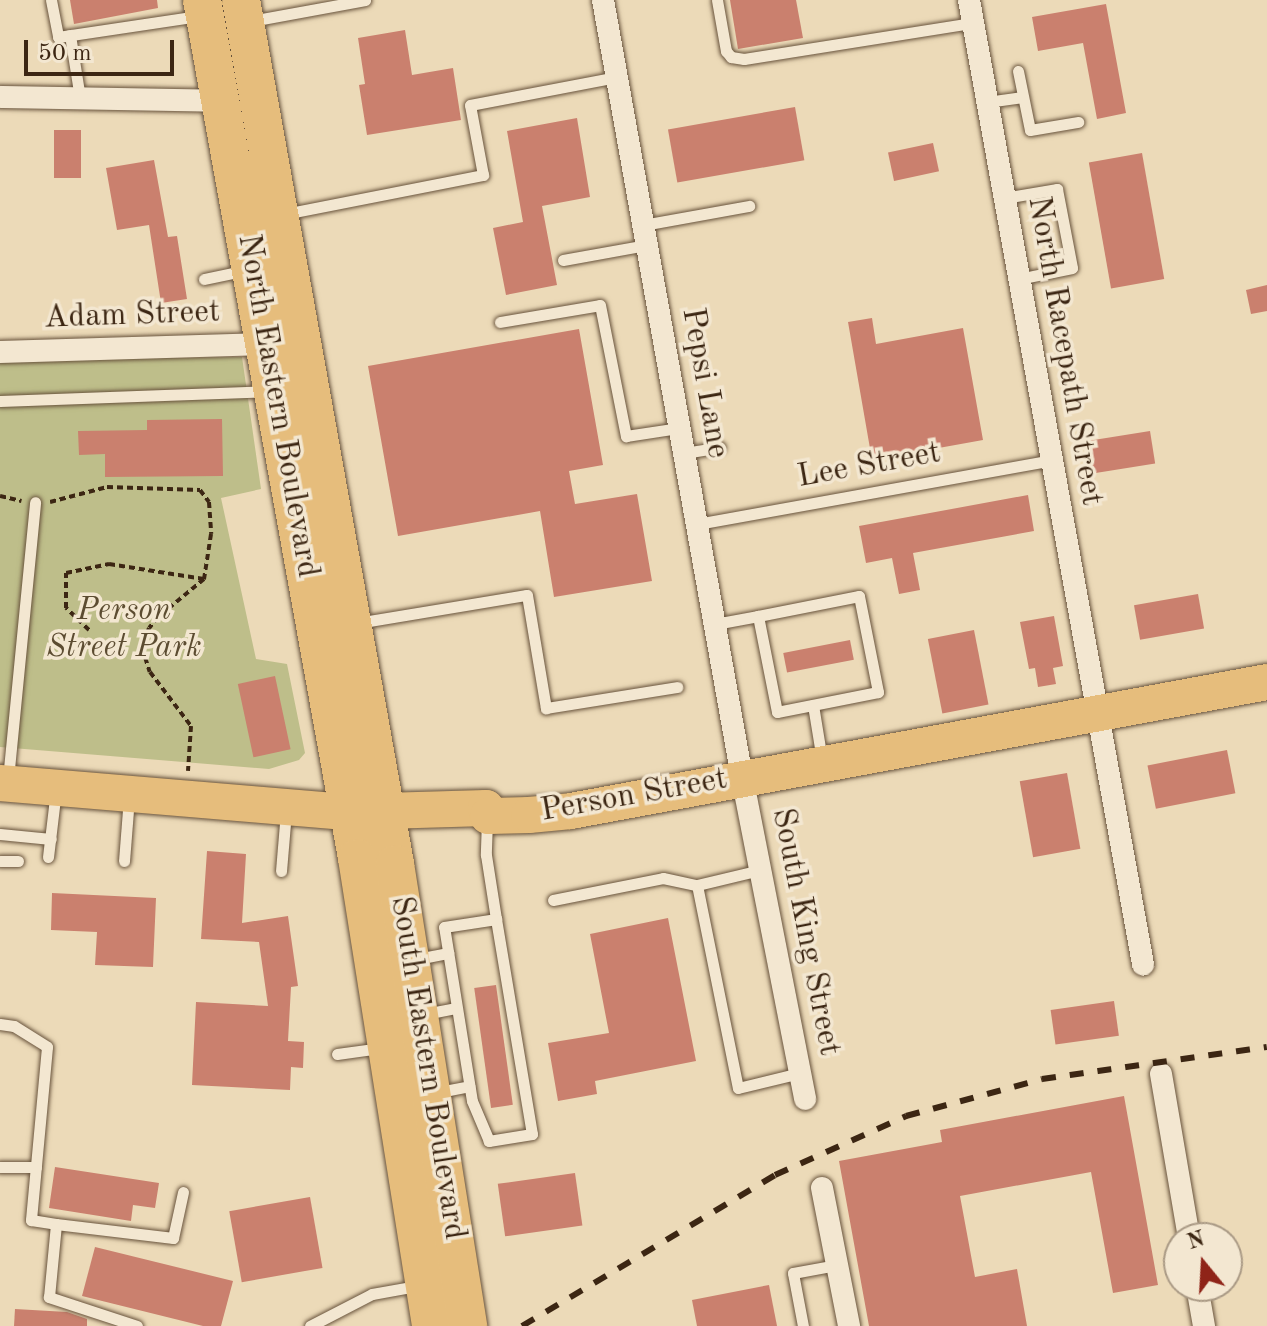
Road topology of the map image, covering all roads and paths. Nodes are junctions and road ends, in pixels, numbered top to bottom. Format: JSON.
{"nodes":[{"id":1,"x":51,"y":0,"type":"edge"},
{"id":2,"x":365,"y":0,"type":"edge"},
{"id":3,"x":603,"y":0,"type":"edge"},
{"id":4,"x":717,"y":0,"type":"edge"},
{"id":5,"x":969,"y":0,"type":"edge"},
{"id":6,"x":203,"y":7,"type":"edge"},
{"id":7,"x":243,"y":11,"type":"edge"},
{"id":8,"x":972,"y":23,"type":"junction"},
{"id":9,"x":70,"y":35,"type":"junction"},
{"id":10,"x":1018,"y":71,"type":"dead end"},
{"id":11,"x":617,"y":77,"type":"junction"},
{"id":12,"x":0,"y":97,"type":"edge"},
{"id":13,"x":1023,"y":97,"type":"junction"},
{"id":14,"x":80,"y":98,"type":"junction"},
{"id":15,"x":221,"y":101,"type":"junction"},
{"id":16,"x":987,"y":102,"type":"junction"},
{"id":17,"x":1078,"y":122,"type":"dead end"},
{"id":18,"x":1004,"y":198,"type":"junction"},
{"id":19,"x":749,"y":206,"type":"dead end"},
{"id":20,"x":280,"y":214,"type":"junction"},
{"id":21,"x":644,"y":235,"type":"junction"},
{"id":22,"x":563,"y":260,"type":"dead end"},
{"id":23,"x":252,"y":269,"type":"junction"},
{"id":24,"x":204,"y":279,"type":"dead end"},
{"id":25,"x":1019,"y":279,"type":"junction"},
{"id":26,"x":500,"y":322,"type":"dead end"},
{"id":27,"x":266,"y":344,"type":"junction"},
{"id":28,"x":0,"y":352,"type":"edge"},
{"id":29,"x":274,"y":391,"type":"junction"},
{"id":30,"x":0,"y":401,"type":"edge"},
{"id":31,"x":679,"y":428,"type":"junction"},
{"id":32,"x":720,"y":447,"type":"dead end"},
{"id":33,"x":684,"y":453,"type":"junction"},
{"id":34,"x":1051,"y":460,"type":"junction"},
{"id":35,"x":0,"y":496,"type":"edge"},
{"id":36,"x":35,"y":502,"type":"junction"},
{"id":37,"x":697,"y":524,"type":"junction"},
{"id":38,"x":204,"y":579,"type":"junction"},
{"id":39,"x":758,"y":616,"type":"junction"},
{"id":40,"x":353,"y":624,"type":"junction"},
{"id":41,"x":715,"y":624,"type":"junction"},
{"id":42,"x":89,"y":630,"type":"dead end"},
{"id":43,"x":1267,"y":682,"type":"edge"},
{"id":44,"x":677,"y":687,"type":"dead end"},
{"id":45,"x":813,"y":705,"type":"junction"},
{"id":46,"x":1097,"y":713,"type":"junction"},
{"id":47,"x":822,"y":762,"type":"junction"},
{"id":48,"x":742,"y":777,"type":"junction"},
{"id":49,"x":4,"y":783,"type":"edge"},
{"id":50,"x":57,"y":788,"type":"junction"},
{"id":51,"x":130,"y":794,"type":"junction"},
{"id":52,"x":185,"y":799,"type":"junction"},
{"id":53,"x":287,"y":807,"type":"junction"},
{"id":54,"x":368,"y":812,"type":"junction"},
{"id":55,"x":488,"y":816,"type":"junction"},
{"id":56,"x":0,"y":834,"type":"edge"},
{"id":57,"x":51,"y":839,"type":"junction"},
{"id":58,"x":48,"y":857,"type":"dead end"},
{"id":59,"x":0,"y":861,"type":"edge"},
{"id":60,"x":18,"y":861,"type":"dead end"},
{"id":61,"x":124,"y":861,"type":"dead end"},
{"id":62,"x":760,"y":870,"type":"junction"},
{"id":63,"x":281,"y":871,"type":"dead end"},
{"id":64,"x":697,"y":885,"type":"junction"},
{"id":65,"x":553,"y":900,"type":"dead end"},
{"id":66,"x":496,"y":919,"type":"junction"},
{"id":67,"x":448,"y":953,"type":"junction"},
{"id":68,"x":411,"y":960,"type":"junction"},
{"id":69,"x":1143,"y":964,"type":"dead end"},
{"id":70,"x":456,"y":1008,"type":"junction"},
{"id":71,"x":419,"y":1016,"type":"junction"},
{"id":72,"x":0,"y":1024,"type":"edge"},
{"id":73,"x":387,"y":1047,"type":"junction"},
{"id":74,"x":337,"y":1054,"type":"dead end"},
{"id":75,"x":800,"y":1073,"type":"junction"},
{"id":76,"x":1161,"y":1074,"type":"dead end"},
{"id":77,"x":469,"y":1086,"type":"junction"},
{"id":78,"x":431,"y":1093,"type":"junction"},
{"id":79,"x":805,"y":1099,"type":"dead end"},
{"id":80,"x":0,"y":1167,"type":"edge"},
{"id":81,"x":36,"y":1167,"type":"junction"},
{"id":82,"x":822,"y":1188,"type":"dead end"},
{"id":83,"x":183,"y":1192,"type":"dead end"},
{"id":84,"x":1186,"y":1222,"type":"edge"},
{"id":85,"x":56,"y":1224,"type":"junction"},
{"id":86,"x":837,"y":1265,"type":"junction"},
{"id":87,"x":424,"y":1284,"type":"junction"},
{"id":88,"x":1200,"y":1302,"type":"edge"},
{"id":89,"x":137,"y":1326,"type":"edge"},
{"id":90,"x":310,"y":1326,"type":"edge"},
{"id":91,"x":431,"y":1326,"type":"edge"},
{"id":92,"x":468,"y":1326,"type":"edge"},
{"id":93,"x":803,"y":1326,"type":"edge"},
{"id":94,"x":849,"y":1326,"type":"edge"},
{"id":95,"x":1204,"y":1326,"type":"edge"}],
"edges":[{"from":1,"to":9,"type":"lane"},
{"from":2,"to":7,"type":"lane"},
{"from":3,"to":11,"type":"street","name":"Pepsi Lane"},
{"from":4,"to":8,"type":"lane"},
{"from":5,"to":8,"type":"street","name":"North Racepath Street"},
{"from":6,"to":9,"type":"lane"},
{"from":6,"to":15,"type":"highway","name":"North Eastern Boulevard"},
{"from":7,"to":20,"type":"highway","name":"North Eastern Boulevard"},
{"from":8,"to":16,"type":"street","name":"North Racepath Street"},
{"from":9,"to":14,"type":"lane"},
{"from":10,"to":13,"type":"lane"},
{"from":11,"to":20,"type":"lane"},
{"from":11,"to":21,"type":"street","name":"Pepsi Lane"},
{"from":12,"to":14,"type":"street"},
{"from":13,"to":16,"type":"lane"},
{"from":13,"to":17,"type":"lane"},
{"from":14,"to":15,"type":"street"},
{"from":15,"to":23,"type":"highway","name":"North Eastern Boulevard"},
{"from":16,"to":18,"type":"street","name":"North Racepath Street"},
{"from":18,"to":25,"type":"street","name":"North Racepath Street"},
{"from":18,"to":25,"type":"lane"},
{"from":19,"to":21,"type":"lane"},
{"from":20,"to":40,"type":"highway","name":"North Eastern Boulevard"},
{"from":21,"to":22,"type":"lane"},
{"from":21,"to":31,"type":"street","name":"Pepsi Lane"},
{"from":23,"to":24,"type":"lane"},
{"from":23,"to":27,"type":"highway","name":"North Eastern Boulevard"},
{"from":25,"to":34,"type":"street","name":"North Racepath Street"},
{"from":26,"to":31,"type":"lane"},
{"from":27,"to":28,"type":"street","name":"Adam Street"},
{"from":27,"to":29,"type":"highway","name":"North Eastern Boulevard"},
{"from":29,"to":30,"type":"lane"},
{"from":29,"to":54,"type":"highway","name":"North Eastern Boulevard"},
{"from":31,"to":33,"type":"street","name":"Pepsi Lane"},
{"from":32,"to":33,"type":"lane"},
{"from":33,"to":37,"type":"street","name":"Pepsi Lane"},
{"from":34,"to":37,"type":"lane","name":"Lee Street"},
{"from":34,"to":46,"type":"street","name":"North Racepath Street"},
{"from":35,"to":36,"type":"path"},
{"from":36,"to":38,"type":"path"},
{"from":36,"to":49,"type":"lane"},
{"from":37,"to":41,"type":"street","name":"Pepsi Lane"},
{"from":38,"to":42,"type":"path"},
{"from":38,"to":52,"type":"path"},
{"from":39,"to":41,"type":"lane"},
{"from":39,"to":45,"type":"lane"},
{"from":39,"to":45,"type":"lane"},
{"from":40,"to":44,"type":"lane"},
{"from":40,"to":54,"type":"highway","name":"North Eastern Boulevard"},
{"from":41,"to":48,"type":"street","name":"Pepsi Lane"},
{"from":43,"to":46,"type":"main road","name":"Person Street"},
{"from":45,"to":47,"type":"lane"},
{"from":46,"to":47,"type":"main road","name":"Person Street"},
{"from":46,"to":69,"type":"street","name":"North Racepath Street"},
{"from":47,"to":48,"type":"main road","name":"Person Street"},
{"from":48,"to":55,"type":"main road","name":"Person Street"},
{"from":48,"to":62,"type":"street","name":"South King Street"},
{"from":49,"to":50,"type":"main road","name":"Person Street"},
{"from":50,"to":51,"type":"main road","name":"Person Street"},
{"from":50,"to":57,"type":"lane"},
{"from":51,"to":52,"type":"main road","name":"Person Street"},
{"from":51,"to":61,"type":"lane"},
{"from":52,"to":53,"type":"main road","name":"Person Street"},
{"from":53,"to":54,"type":"main road","name":"Person Street"},
{"from":53,"to":63,"type":"lane"},
{"from":54,"to":55,"type":"main road","name":"Person Street"},
{"from":54,"to":68,"type":"highway","name":"South Eastern Boulevard"},
{"from":54,"to":73,"type":"highway","name":"South Eastern Boulevard"},
{"from":55,"to":66,"type":"lane"},
{"from":56,"to":57,"type":"lane"},
{"from":57,"to":58,"type":"lane"},
{"from":59,"to":60,"type":"lane"},
{"from":62,"to":64,"type":"lane"},
{"from":62,"to":75,"type":"street","name":"South King Street"},
{"from":64,"to":65,"type":"lane"},
{"from":64,"to":75,"type":"lane"},
{"from":66,"to":67,"type":"lane"},
{"from":66,"to":77,"type":"lane"},
{"from":67,"to":68,"type":"lane"},
{"from":67,"to":70,"type":"lane"},
{"from":68,"to":71,"type":"highway","name":"South Eastern Boulevard"},
{"from":70,"to":71,"type":"lane"},
{"from":70,"to":77,"type":"lane"},
{"from":71,"to":78,"type":"highway","name":"South Eastern Boulevard"},
{"from":72,"to":81,"type":"lane"},
{"from":73,"to":74,"type":"lane"},
{"from":73,"to":87,"type":"highway","name":"South Eastern Boulevard"},
{"from":75,"to":79,"type":"street","name":"South King Street"},
{"from":76,"to":84,"type":"street"},
{"from":77,"to":78,"type":"lane"},
{"from":78,"to":92,"type":"highway","name":"South Eastern Boulevard"},
{"from":80,"to":81,"type":"lane"},
{"from":81,"to":85,"type":"lane"},
{"from":82,"to":86,"type":"street"},
{"from":83,"to":85,"type":"lane"},
{"from":85,"to":89,"type":"lane"},
{"from":86,"to":93,"type":"lane"},
{"from":86,"to":94,"type":"street"},
{"from":87,"to":90,"type":"lane"},
{"from":87,"to":91,"type":"highway","name":"South Eastern Boulevard"},
{"from":88,"to":95,"type":"street"}]}
